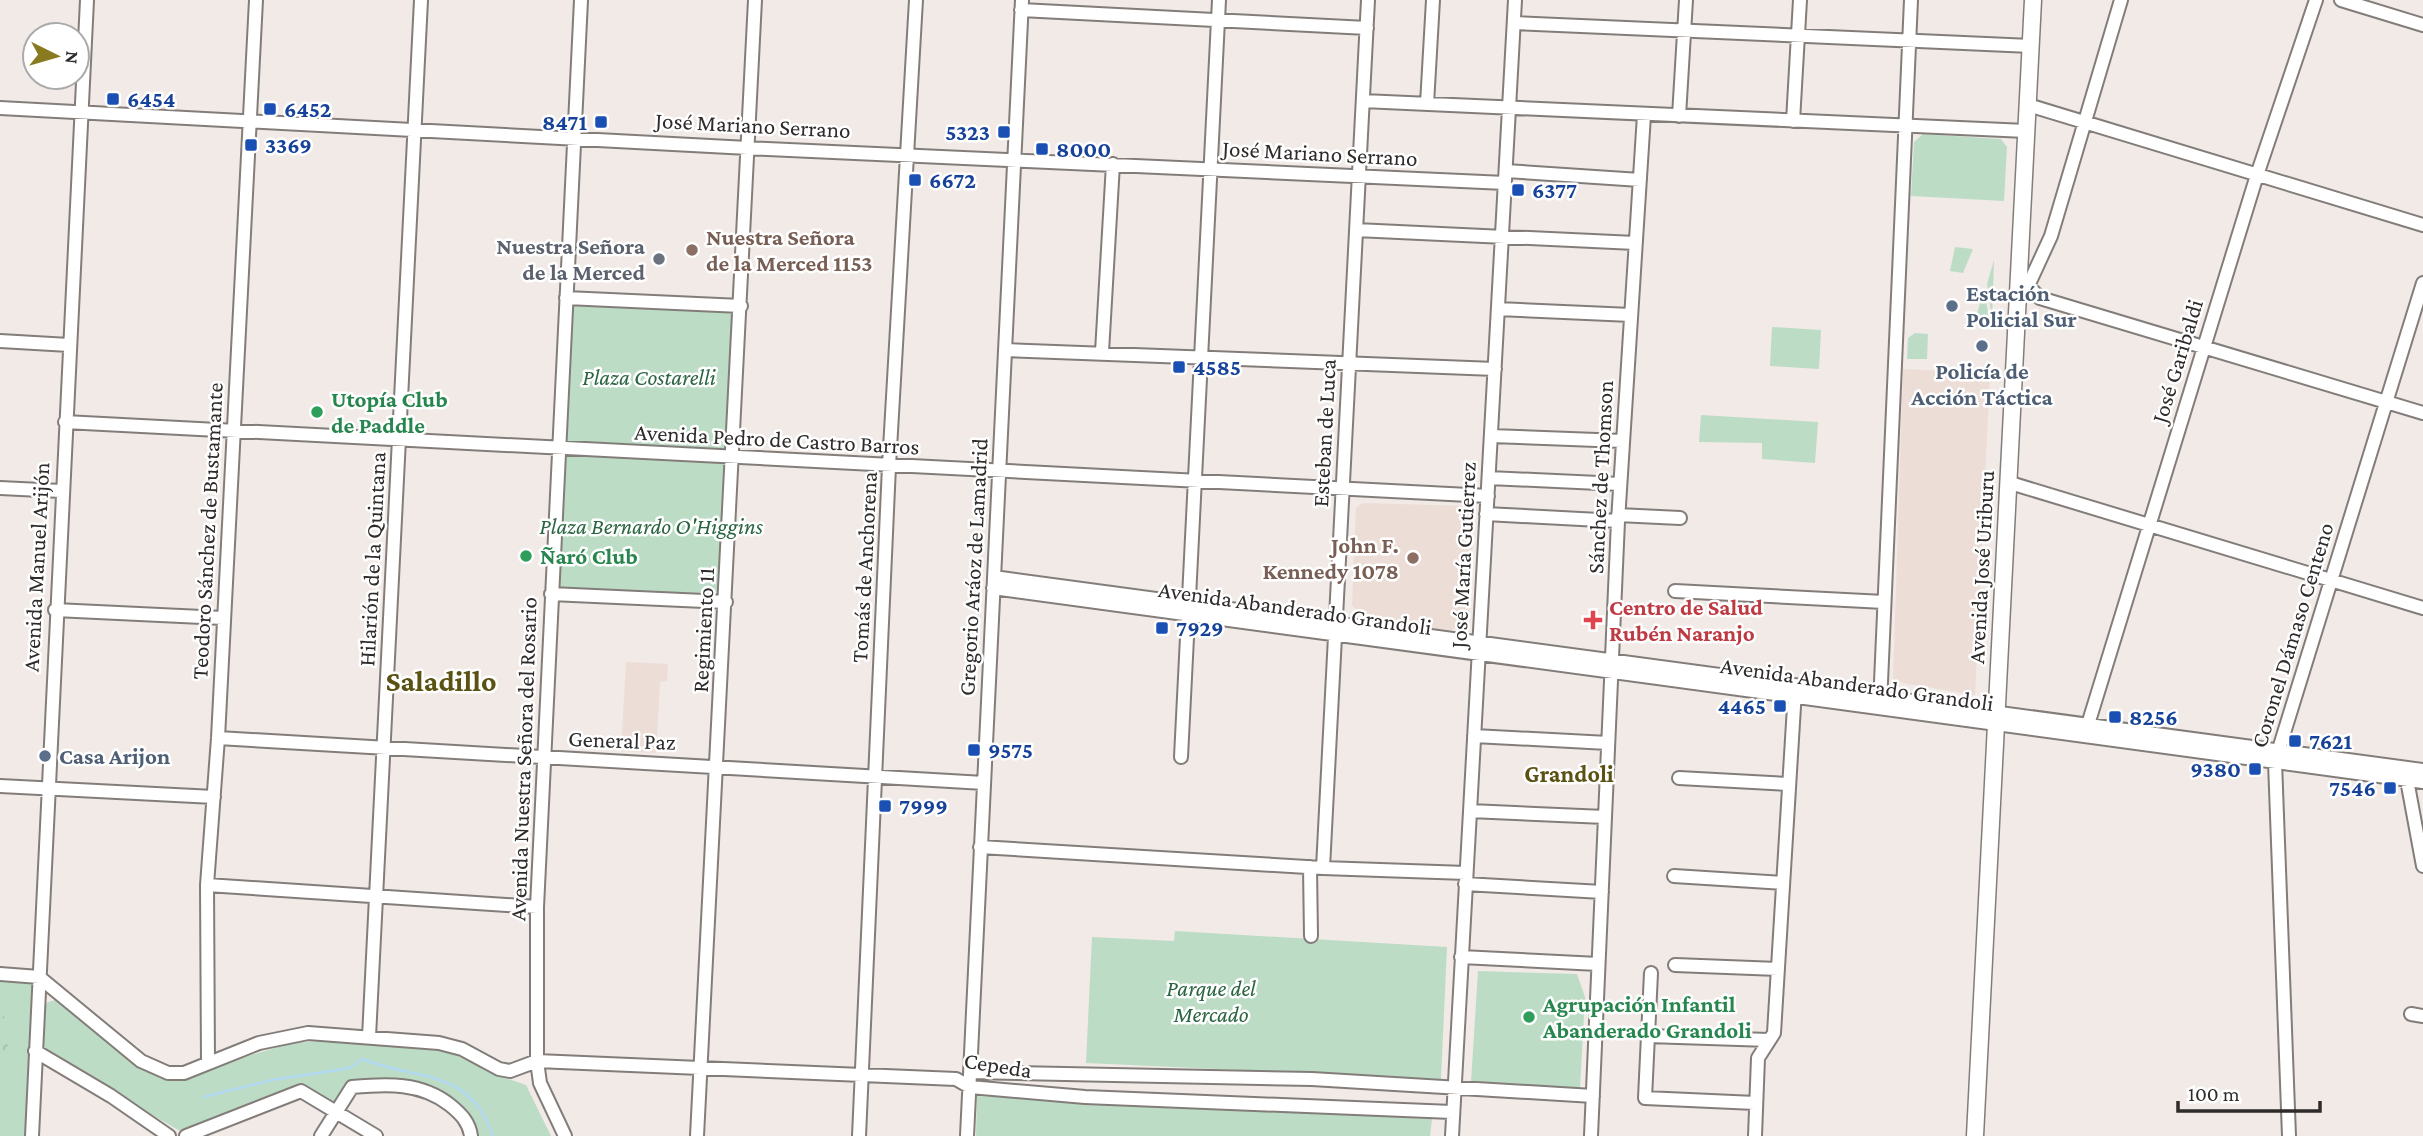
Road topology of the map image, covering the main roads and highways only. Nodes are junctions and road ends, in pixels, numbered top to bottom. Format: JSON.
{"nodes":[{"id":1,"x":2033,"y":0,"type":"edge"},
{"id":2,"x":1975,"y":1136,"type":"edge"}],
"edges":[{"from":1,"to":2,"type":"main road","name":"Avenida José Uriburu"}]}
